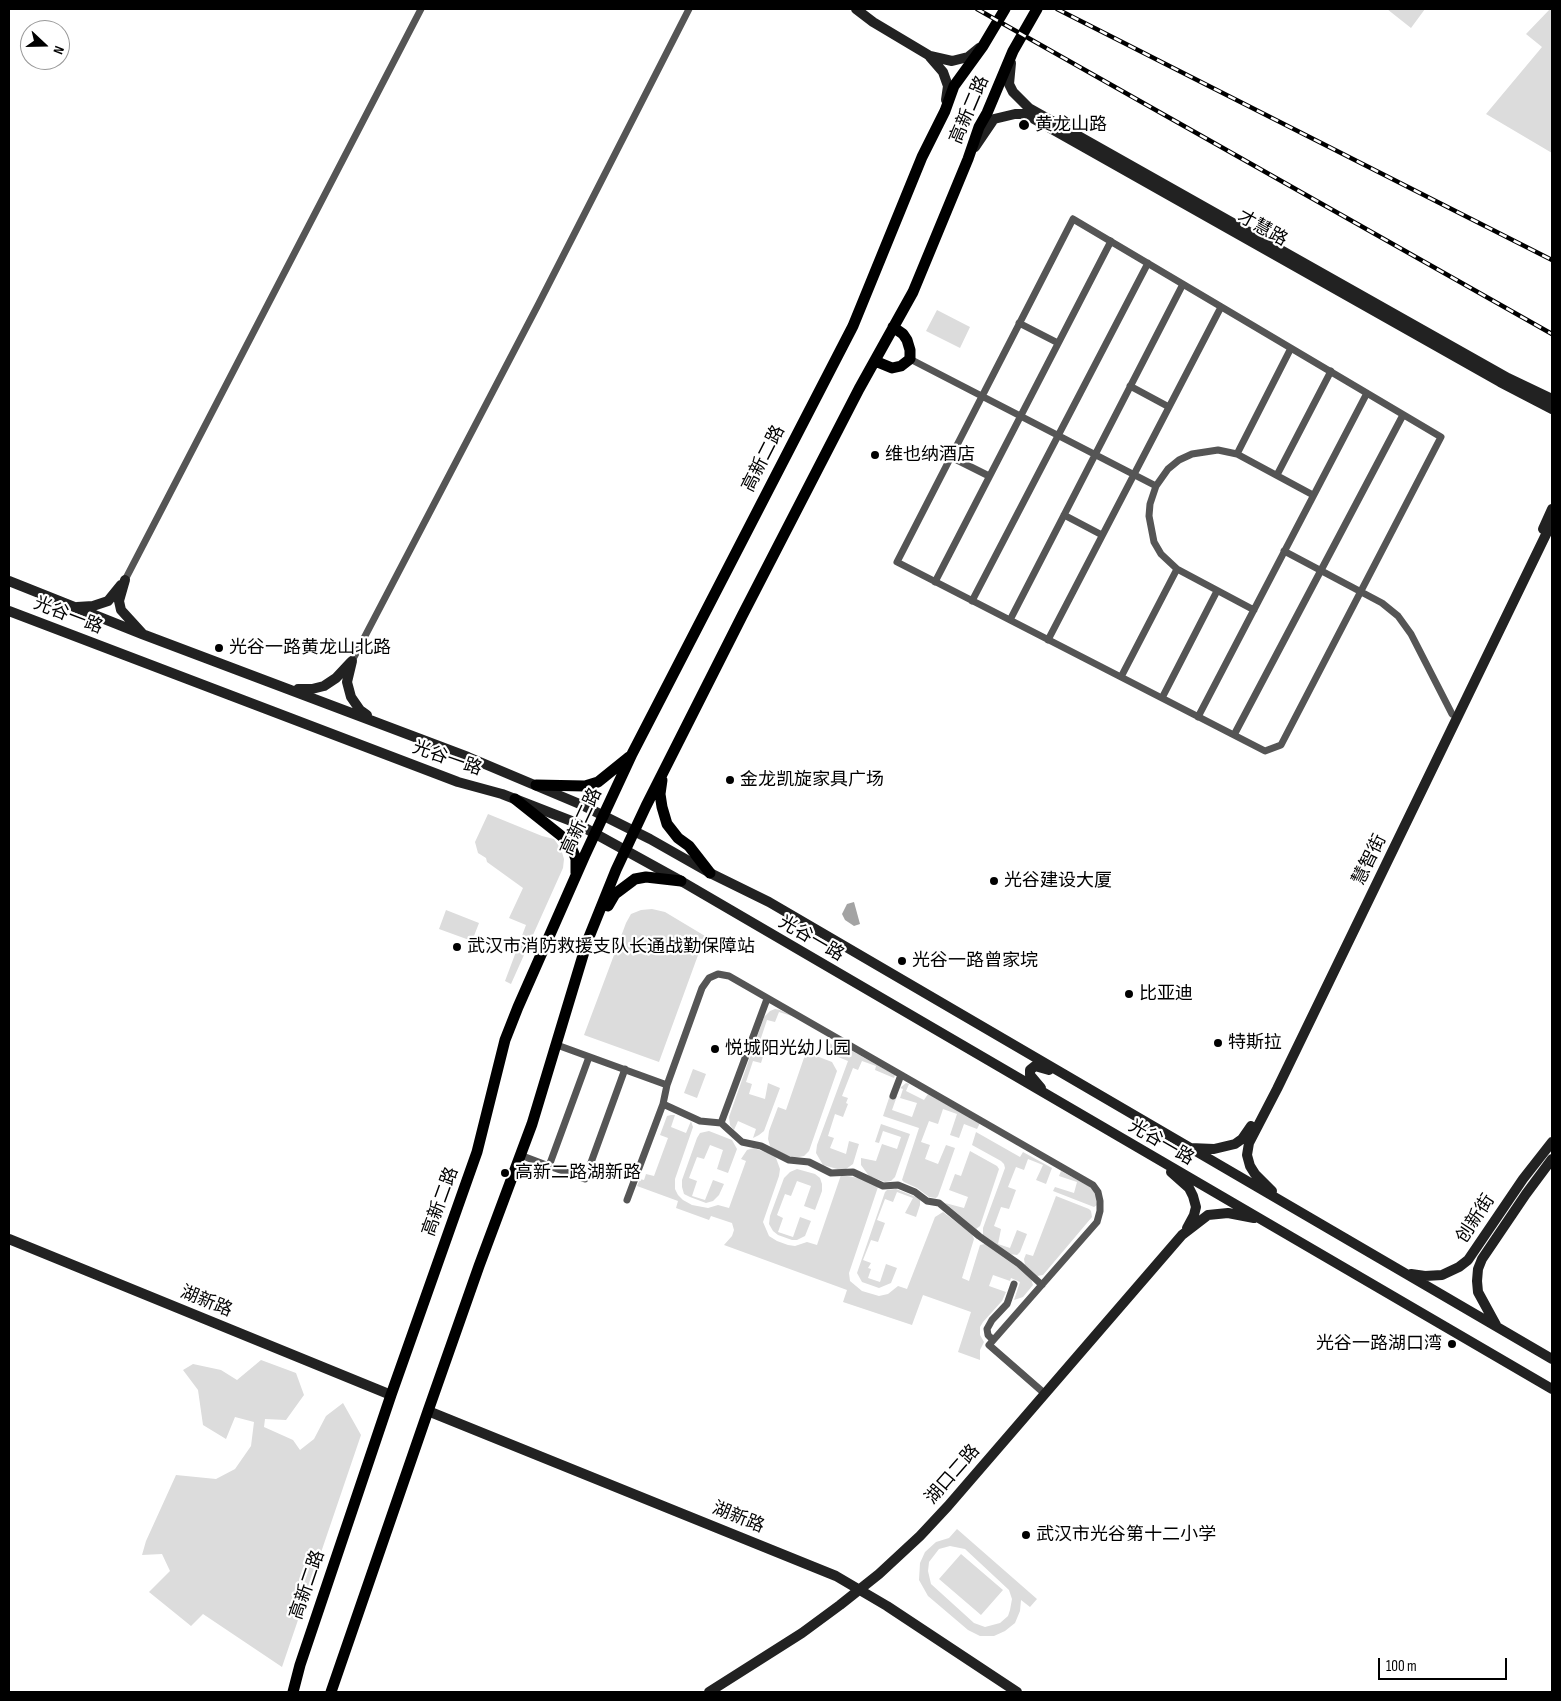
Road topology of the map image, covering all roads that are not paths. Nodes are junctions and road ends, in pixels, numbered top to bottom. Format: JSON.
{"nodes":[{"id":1,"x":421,"y":9,"type":"edge"},
{"id":2,"x":689,"y":9,"type":"edge"},
{"id":3,"x":856,"y":9,"type":"edge"},
{"id":4,"x":1005,"y":9,"type":"edge"},
{"id":5,"x":1037,"y":9,"type":"edge"},
{"id":6,"x":983,"y":46,"type":"junction"},
{"id":7,"x":1013,"y":51,"type":"junction"},
{"id":8,"x":930,"y":56,"type":"junction"},
{"id":9,"x":945,"y":111,"type":"junction"},
{"id":10,"x":968,"y":159,"type":"junction"},
{"id":11,"x":1111,"y":241,"type":"junction"},
{"id":12,"x":1148,"y":263,"type":"junction"},
{"id":13,"x":1183,"y":284,"type":"junction"},
{"id":14,"x":1221,"y":307,"type":"junction"},
{"id":15,"x":1020,"y":323,"type":"junction"},
{"id":16,"x":893,"y":327,"type":"junction"},
{"id":17,"x":1058,"y":343,"type":"junction"},
{"id":18,"x":1291,"y":348,"type":"junction"},
{"id":19,"x":910,"y":359,"type":"junction"},
{"id":20,"x":875,"y":361,"type":"junction"},
{"id":21,"x":1331,"y":372,"type":"junction"},
{"id":22,"x":1130,"y":386,"type":"junction"},
{"id":23,"x":1366,"y":393,"type":"junction"},
{"id":24,"x":982,"y":396,"type":"junction"},
{"id":25,"x":1552,"y":400,"type":"edge"},
{"id":26,"x":1169,"y":406,"type":"junction"},
{"id":27,"x":1552,"y":409,"type":"edge"},
{"id":28,"x":1403,"y":414,"type":"junction"},
{"id":29,"x":1020,"y":416,"type":"junction"},
{"id":30,"x":1058,"y":436,"type":"junction"},
{"id":31,"x":1095,"y":454,"type":"junction"},
{"id":32,"x":1237,"y":454,"type":"junction"},
{"id":33,"x":951,"y":456,"type":"junction"},
{"id":34,"x":1134,"y":474,"type":"junction"},
{"id":35,"x":1277,"y":475,"type":"junction"},
{"id":36,"x":989,"y":476,"type":"junction"},
{"id":37,"x":1156,"y":486,"type":"junction"},
{"id":38,"x":1313,"y":495,"type":"junction"},
{"id":39,"x":1552,"y":509,"type":"edge"},
{"id":40,"x":1064,"y":515,"type":"junction"},
{"id":41,"x":1552,"y":522,"type":"edge"},
{"id":42,"x":1102,"y":535,"type":"junction"},
{"id":43,"x":1284,"y":551,"type":"junction"},
{"id":44,"x":1177,"y":569,"type":"junction"},
{"id":45,"x":1321,"y":571,"type":"junction"},
{"id":46,"x":125,"y":580,"type":"junction"},
{"id":47,"x":9,"y":581,"type":"edge"},
{"id":48,"x":934,"y":582,"type":"junction"},
{"id":49,"x":1218,"y":591,"type":"junction"},
{"id":50,"x":1361,"y":592,"type":"junction"},
{"id":51,"x":972,"y":601,"type":"junction"},
{"id":52,"x":74,"y":607,"type":"junction"},
{"id":53,"x":1254,"y":610,"type":"junction"},
{"id":54,"x":9,"y":611,"type":"edge"},
{"id":55,"x":1010,"y":620,"type":"junction"},
{"id":56,"x":142,"y":634,"type":"junction"},
{"id":57,"x":1048,"y":640,"type":"junction"},
{"id":58,"x":352,"y":661,"type":"junction"},
{"id":59,"x":1121,"y":677,"type":"junction"},
{"id":60,"x":291,"y":689,"type":"junction"},
{"id":61,"x":1162,"y":698,"type":"junction"},
{"id":62,"x":1452,"y":714,"type":"junction"},
{"id":63,"x":1198,"y":717,"type":"junction"},
{"id":64,"x":379,"y":723,"type":"junction"},
{"id":65,"x":1234,"y":735,"type":"junction"},
{"id":66,"x":632,"y":754,"type":"junction"},
{"id":67,"x":664,"y":771,"type":"junction"},
{"id":68,"x":536,"y":785,"type":"junction"},
{"id":69,"x":515,"y":799,"type":"junction"},
{"id":70,"x":604,"y":816,"type":"junction"},
{"id":71,"x":634,"y":831,"type":"junction"},
{"id":72,"x":595,"y":834,"type":"junction"},
{"id":73,"x":625,"y":850,"type":"junction"},
{"id":74,"x":710,"y":873,"type":"junction"},
{"id":75,"x":576,"y":878,"type":"junction"},
{"id":76,"x":681,"y":881,"type":"junction"},
{"id":77,"x":588,"y":942,"type":"junction"},
{"id":78,"x":767,"y":999,"type":"junction"},
{"id":79,"x":557,"y":1045,"type":"junction"},
{"id":80,"x":589,"y":1056,"type":"junction"},
{"id":81,"x":625,"y":1070,"type":"junction"},
{"id":82,"x":901,"y":1075,"type":"junction"},
{"id":83,"x":1068,"y":1078,"type":"junction"},
{"id":84,"x":667,"y":1085,"type":"junction"},
{"id":85,"x":893,"y":1096,"type":"dead end"},
{"id":86,"x":1056,"y":1100,"type":"junction"},
{"id":87,"x":662,"y":1104,"type":"junction"},
{"id":88,"x":721,"y":1123,"type":"junction"},
{"id":89,"x":1552,"y":1142,"type":"edge"},
{"id":90,"x":1188,"y":1147,"type":"junction"},
{"id":91,"x":520,"y":1155,"type":"junction"},
{"id":92,"x":1156,"y":1158,"type":"junction"},
{"id":93,"x":1552,"y":1159,"type":"edge"},
{"id":94,"x":549,"y":1166,"type":"junction"},
{"id":95,"x":627,"y":1200,"type":"dead end"},
{"id":96,"x":1286,"y":1204,"type":"junction"},
{"id":97,"x":1262,"y":1219,"type":"junction"},
{"id":98,"x":1182,"y":1235,"type":"junction"},
{"id":99,"x":9,"y":1239,"type":"edge"},
{"id":100,"x":1404,"y":1273,"type":"junction"},
{"id":101,"x":1014,"y":1284,"type":"dead end"},
{"id":102,"x":1042,"y":1285,"type":"junction"},
{"id":103,"x":1496,"y":1326,"type":"junction"},
{"id":104,"x":993,"y":1340,"type":"junction"},
{"id":105,"x":1552,"y":1358,"type":"edge"},
{"id":106,"x":1552,"y":1389,"type":"edge"},
{"id":107,"x":1044,"y":1393,"type":"junction"},
{"id":108,"x":391,"y":1395,"type":"junction"},
{"id":109,"x":428,"y":1411,"type":"junction"},
{"id":110,"x":860,"y":1590,"type":"junction"},
{"id":111,"x":293,"y":1692,"type":"edge"},
{"id":112,"x":332,"y":1692,"type":"edge"},
{"id":113,"x":709,"y":1692,"type":"edge"},
{"id":114,"x":1017,"y":1692,"type":"edge"}],
"edges":[{"from":1,"to":46,"type":"street"},
{"from":2,"to":58,"type":"street"},
{"from":3,"to":8,"type":"street"},
{"from":4,"to":6,"type":"main road","name":"高新二路"},
{"from":5,"to":7,"type":"main road","name":"高新二路"},
{"from":6,"to":8,"type":"street"},
{"from":6,"to":9,"type":"main road","name":"高新二路"},
{"from":7,"to":10,"type":"main road","name":"高新二路"},
{"from":7,"to":25,"type":"street","name":"才慧路"},
{"from":8,"to":9,"type":"street"},
{"from":9,"to":66,"type":"main road","name":"高新二路"},
{"from":10,"to":16,"type":"main road","name":"高新二路"},
{"from":10,"to":27,"type":"street","name":"才慧路"},
{"from":11,"to":12,"type":"street"},
{"from":11,"to":15,"type":"street"},
{"from":11,"to":17,"type":"street"},
{"from":12,"to":13,"type":"street"},
{"from":12,"to":30,"type":"street"},
{"from":13,"to":14,"type":"street"},
{"from":13,"to":22,"type":"street"},
{"from":14,"to":18,"type":"street"},
{"from":14,"to":26,"type":"street"},
{"from":15,"to":17,"type":"street"},
{"from":15,"to":24,"type":"street"},
{"from":16,"to":19,"type":"main road"},
{"from":16,"to":20,"type":"main road","name":"高新二路"},
{"from":17,"to":29,"type":"street"},
{"from":18,"to":21,"type":"street"},
{"from":18,"to":32,"type":"street"},
{"from":19,"to":20,"type":"main road"},
{"from":19,"to":24,"type":"street"},
{"from":20,"to":67,"type":"main road","name":"高新二路"},
{"from":21,"to":23,"type":"street"},
{"from":21,"to":35,"type":"street"},
{"from":22,"to":26,"type":"street"},
{"from":22,"to":31,"type":"street"},
{"from":23,"to":28,"type":"street"},
{"from":23,"to":38,"type":"street"},
{"from":24,"to":29,"type":"street"},
{"from":24,"to":33,"type":"street"},
{"from":26,"to":34,"type":"street"},
{"from":28,"to":45,"type":"street"},
{"from":28,"to":50,"type":"street"},
{"from":29,"to":30,"type":"street"},
{"from":29,"to":36,"type":"street"},
{"from":30,"to":31,"type":"street"},
{"from":30,"to":51,"type":"street"},
{"from":31,"to":34,"type":"street"},
{"from":31,"to":40,"type":"street"},
{"from":32,"to":35,"type":"street"},
{"from":32,"to":37,"type":"street"},
{"from":33,"to":36,"type":"street"},
{"from":33,"to":48,"type":"street"},
{"from":34,"to":37,"type":"street"},
{"from":34,"to":42,"type":"street"},
{"from":35,"to":38,"type":"street"},
{"from":36,"to":48,"type":"street"},
{"from":37,"to":44,"type":"street"},
{"from":38,"to":43,"type":"street"},
{"from":39,"to":62,"type":"street","name":"慧智街"},
{"from":40,"to":42,"type":"street"},
{"from":40,"to":55,"type":"street"},
{"from":41,"to":96,"type":"street","name":"慧智街"},
{"from":42,"to":57,"type":"street"},
{"from":43,"to":45,"type":"street"},
{"from":43,"to":53,"type":"street"},
{"from":44,"to":49,"type":"street"},
{"from":44,"to":59,"type":"street"},
{"from":45,"to":50,"type":"street"},
{"from":45,"to":65,"type":"street"},
{"from":46,"to":52,"type":"street"},
{"from":46,"to":56,"type":"street"},
{"from":47,"to":52,"type":"street","name":"光谷一路"},
{"from":48,"to":51,"type":"street"},
{"from":49,"to":53,"type":"street"},
{"from":49,"to":61,"type":"street"},
{"from":50,"to":62,"type":"street"},
{"from":50,"to":65,"type":"street"},
{"from":51,"to":55,"type":"street"},
{"from":52,"to":56,"type":"street","name":"光谷一路"},
{"from":53,"to":63,"type":"street"},
{"from":54,"to":69,"type":"street","name":"光谷一路"},
{"from":55,"to":57,"type":"street"},
{"from":56,"to":60,"type":"street","name":"光谷一路"},
{"from":57,"to":59,"type":"street"},
{"from":58,"to":60,"type":"street"},
{"from":58,"to":64,"type":"street"},
{"from":59,"to":61,"type":"street"},
{"from":60,"to":64,"type":"street","name":"光谷一路"},
{"from":61,"to":63,"type":"street"},
{"from":62,"to":90,"type":"street","name":"慧智街"},
{"from":63,"to":65,"type":"street"},
{"from":64,"to":68,"type":"street","name":"光谷一路"},
{"from":66,"to":68,"type":"main road"},
{"from":66,"to":70,"type":"main road","name":"高新二路"},
{"from":67,"to":71,"type":"main road","name":"高新二路"},
{"from":67,"to":74,"type":"main road"},
{"from":68,"to":70,"type":"street","name":"光谷一路"},
{"from":69,"to":72,"type":"street","name":"光谷一路"},
{"from":69,"to":75,"type":"main road"},
{"from":70,"to":71,"type":"street","name":"光谷一路"},
{"from":70,"to":72,"type":"main road","name":"高新二路"},
{"from":71,"to":73,"type":"main road","name":"高新二路"},
{"from":71,"to":74,"type":"street","name":"光谷一路"},
{"from":72,"to":73,"type":"street","name":"光谷一路"},
{"from":72,"to":75,"type":"main road","name":"高新二路"},
{"from":73,"to":76,"type":"street","name":"光谷一路"},
{"from":73,"to":77,"type":"main road","name":"高新二路"},
{"from":74,"to":83,"type":"street","name":"光谷一路"},
{"from":75,"to":108,"type":"main road","name":"高新二路"},
{"from":76,"to":77,"type":"main road"},
{"from":76,"to":86,"type":"street","name":"光谷一路"},
{"from":77,"to":79,"type":"main road","name":"高新二路"},
{"from":78,"to":82,"type":"street"},
{"from":78,"to":84,"type":"street"},
{"from":78,"to":88,"type":"street"},
{"from":79,"to":80,"type":"street"},
{"from":79,"to":91,"type":"main road","name":"高新二路"},
{"from":80,"to":81,"type":"street"},
{"from":80,"to":94,"type":"street"},
{"from":81,"to":84,"type":"street"},
{"from":81,"to":94,"type":"street"},
{"from":82,"to":85,"type":"street"},
{"from":82,"to":102,"type":"street"},
{"from":83,"to":86,"type":"street"},
{"from":83,"to":90,"type":"street","name":"光谷一路"},
{"from":84,"to":87,"type":"street"},
{"from":86,"to":92,"type":"street","name":"光谷一路"},
{"from":87,"to":88,"type":"street"},
{"from":87,"to":95,"type":"street"},
{"from":88,"to":102,"type":"street"},
{"from":89,"to":100,"type":"street","name":"创新街"},
{"from":90,"to":96,"type":"street","name":"光谷一路"},
{"from":91,"to":94,"type":"street"},
{"from":91,"to":109,"type":"main road","name":"高新二路"},
{"from":92,"to":97,"type":"street","name":"光谷一路"},
{"from":92,"to":98,"type":"street"},
{"from":93,"to":103,"type":"street","name":"创新街"},
{"from":96,"to":100,"type":"street","name":"光谷一路"},
{"from":97,"to":98,"type":"street"},
{"from":97,"to":106,"type":"street","name":"光谷一路"},
{"from":98,"to":107,"type":"street","name":"湖口二路"},
{"from":99,"to":108,"type":"street","name":"湖新路"},
{"from":100,"to":103,"type":"street","name":"光谷一路"},
{"from":101,"to":104,"type":"street"},
{"from":102,"to":104,"type":"street"},
{"from":103,"to":105,"type":"street","name":"光谷一路"},
{"from":104,"to":107,"type":"street"},
{"from":107,"to":110,"type":"street","name":"湖口二路"},
{"from":108,"to":111,"type":"main road","name":"高新二路"},
{"from":109,"to":110,"type":"street","name":"湖新路"},
{"from":109,"to":112,"type":"main road","name":"高新二路"},
{"from":110,"to":113,"type":"street","name":"湖口二路"},
{"from":110,"to":114,"type":"street","name":"湖新路"}]}
